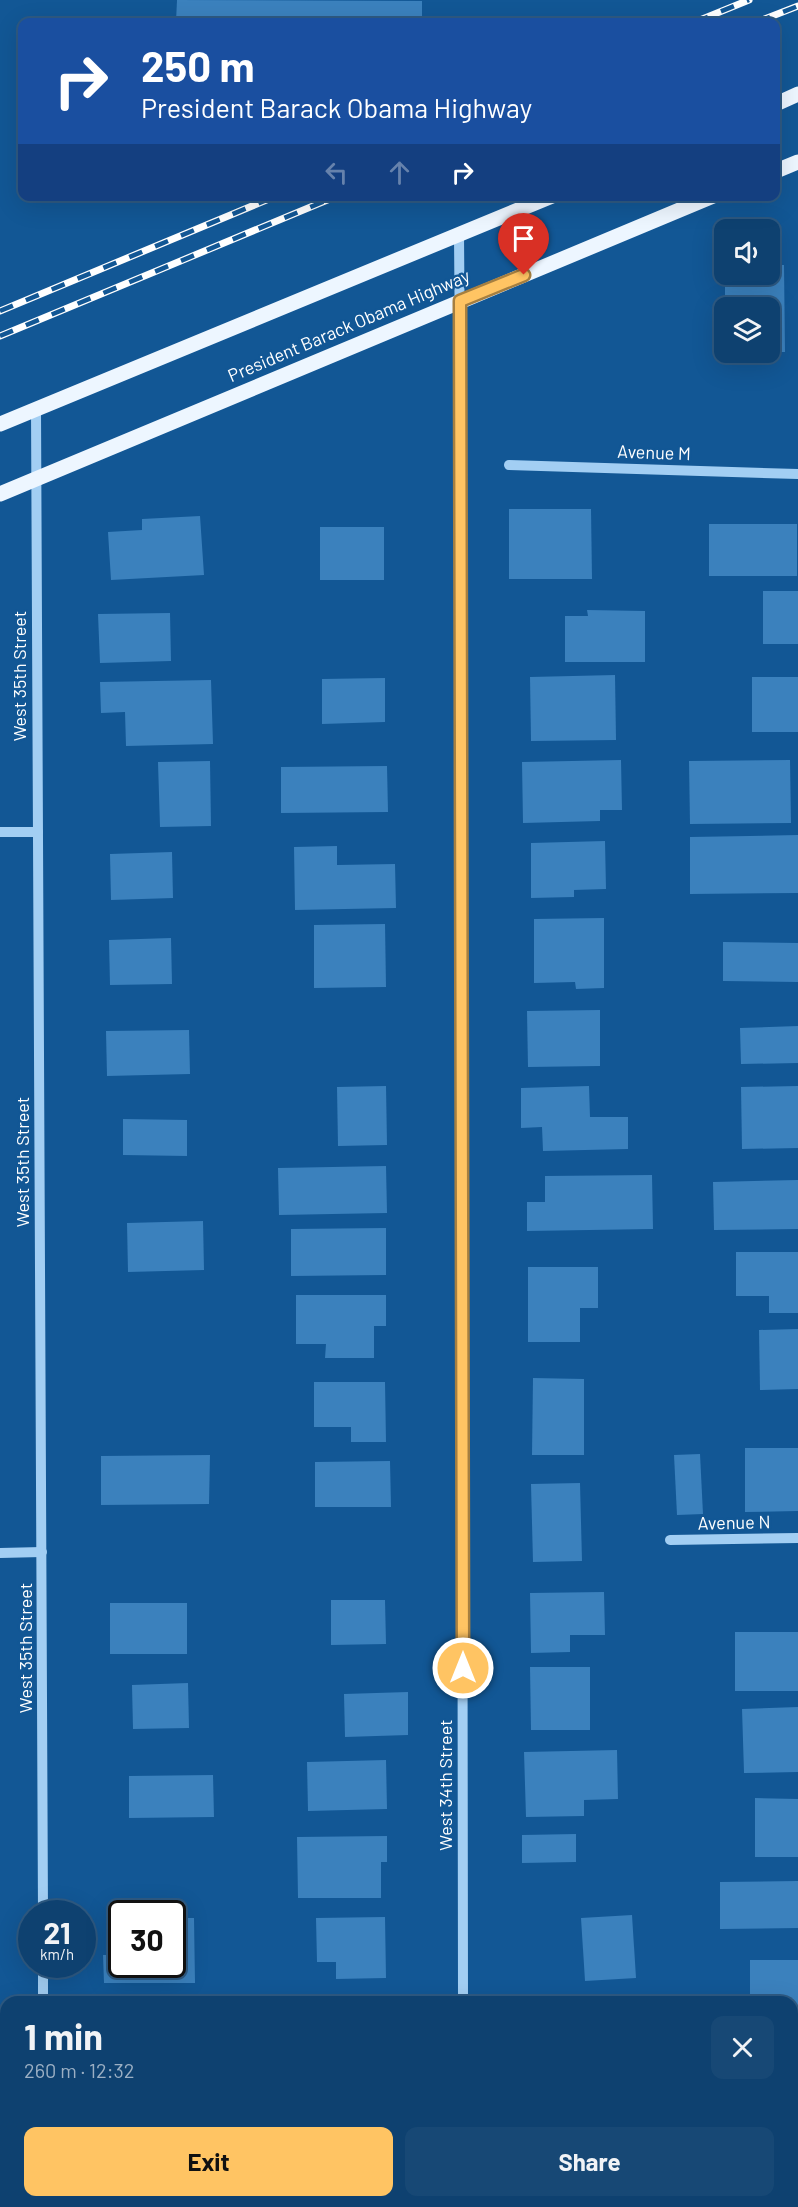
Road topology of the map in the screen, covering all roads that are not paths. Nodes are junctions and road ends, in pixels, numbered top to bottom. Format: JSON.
{"nodes":[{"id":1,"x":798,"y":94,"type":"edge"},
{"id":2,"x":780,"y":102,"type":"edge"},
{"id":3,"x":798,"y":162,"type":"edge"},
{"id":4,"x":780,"y":169,"type":"edge"},
{"id":5,"x":540,"y":201,"type":"edge"},
{"id":6,"x":701,"y":201,"type":"edge"},
{"id":7,"x":459,"y":235,"type":"junction"},
{"id":8,"x":460,"y":301,"type":"junction"},
{"id":9,"x":36,"y":409,"type":"junction"},
{"id":10,"x":0,"y":424,"type":"edge"},
{"id":11,"x":509,"y":465,"type":"dead end"},
{"id":12,"x":798,"y":474,"type":"edge"},
{"id":13,"x":35,"y":479,"type":"junction"},
{"id":14,"x":0,"y":494,"type":"edge"},
{"id":15,"x":0,"y":832,"type":"edge"},
{"id":16,"x":38,"y":832,"type":"junction"},
{"id":17,"x":798,"y":1538,"type":"edge"},
{"id":18,"x":670,"y":1540,"type":"dead end"},
{"id":19,"x":42,"y":1552,"type":"junction"},
{"id":20,"x":0,"y":1553,"type":"edge"},
{"id":21,"x":43,"y":1900,"type":"edge"},
{"id":22,"x":43,"y":1978,"type":"edge"},
{"id":23,"x":43,"y":1996,"type":"edge"},
{"id":24,"x":463,"y":1996,"type":"edge"}],
"edges":[{"from":1,"to":2,"type":"main road"},
{"from":3,"to":4,"type":"main road"},
{"from":5,"to":7,"type":"main road"},
{"from":6,"to":8,"type":"main road","name":"President Barack Obama Highway"},
{"from":7,"to":8,"type":"street","name":"West 34th Street"},
{"from":7,"to":9,"type":"main road"},
{"from":8,"to":13,"type":"main road","name":"President Barack Obama Highway"},
{"from":8,"to":24,"type":"street","name":"West 34th Street"},
{"from":9,"to":10,"type":"main road"},
{"from":9,"to":13,"type":"street","name":"West 35th Street"},
{"from":11,"to":12,"type":"street","name":"Avenue M"},
{"from":13,"to":14,"type":"main road","name":"President Barack Obama Highway"},
{"from":13,"to":16,"type":"street","name":"West 35th Street"},
{"from":15,"to":16,"type":"street"},
{"from":16,"to":19,"type":"street","name":"West 35th Street"},
{"from":17,"to":18,"type":"street","name":"Avenue N"},
{"from":19,"to":20,"type":"street"},
{"from":19,"to":21,"type":"street","name":"West 35th Street"},
{"from":22,"to":23,"type":"street"}]}
